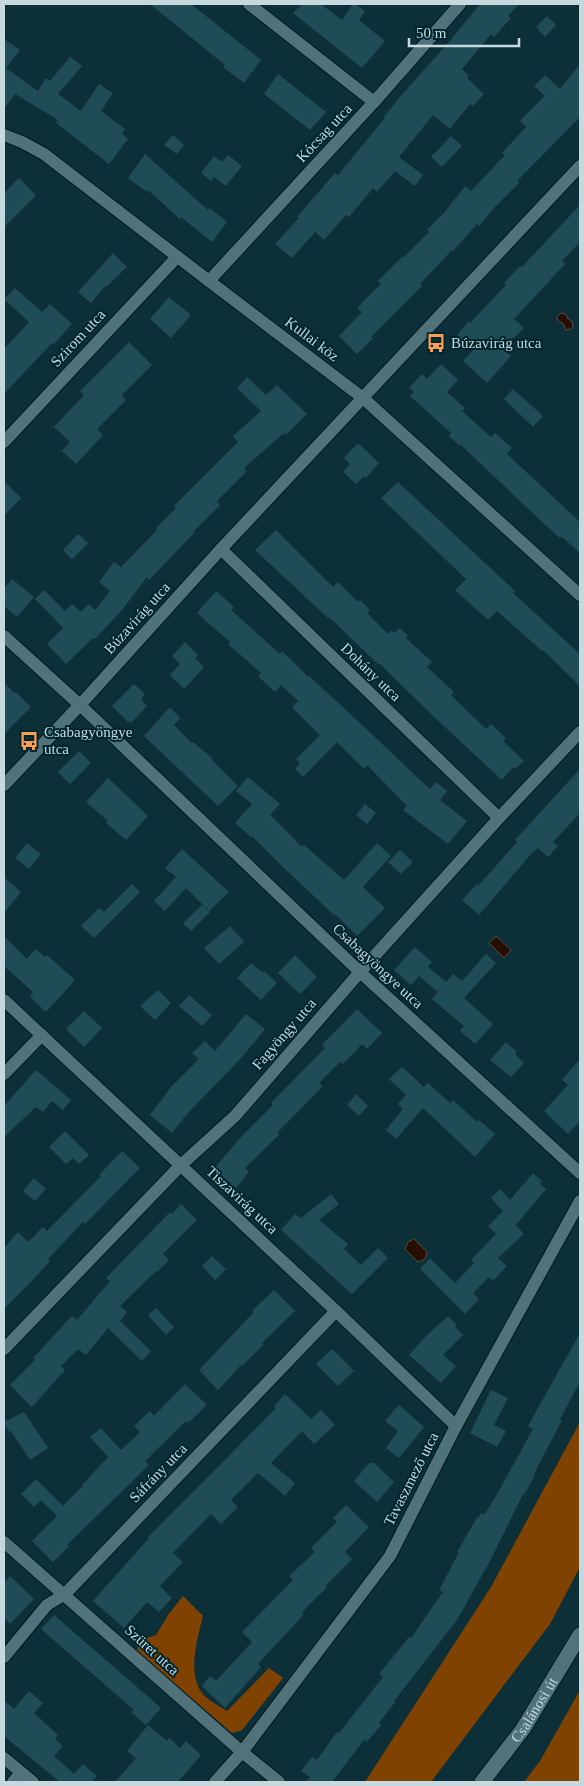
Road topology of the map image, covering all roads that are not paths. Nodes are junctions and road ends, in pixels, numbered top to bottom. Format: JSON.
{"nodes":[{"id":1,"x":249,"y":4,"type":"edge"},
{"id":2,"x":460,"y":4,"type":"edge"},
{"id":3,"x":374,"y":102,"type":"junction"},
{"id":4,"x":4,"y":135,"type":"edge"},
{"id":5,"x":580,"y":166,"type":"edge"},
{"id":6,"x":177,"y":256,"type":"junction"},
{"id":7,"x":209,"y":282,"type":"junction"},
{"id":8,"x":363,"y":398,"type":"junction"},
{"id":9,"x":4,"y":442,"type":"edge"},
{"id":10,"x":221,"y":550,"type":"junction"},
{"id":11,"x":580,"y":595,"type":"edge"},
{"id":12,"x":4,"y":636,"type":"edge"},
{"id":13,"x":80,"y":705,"type":"junction"},
{"id":14,"x":580,"y":732,"type":"edge"},
{"id":15,"x":4,"y":785,"type":"edge"},
{"id":16,"x":499,"y":818,"type":"junction"},
{"id":17,"x":360,"y":972,"type":"junction"},
{"id":18,"x":4,"y":1000,"type":"edge"},
{"id":19,"x":42,"y":1034,"type":"junction"},
{"id":20,"x":4,"y":1074,"type":"edge"},
{"id":21,"x":181,"y":1165,"type":"junction"},
{"id":22,"x":580,"y":1173,"type":"edge"},
{"id":23,"x":580,"y":1201,"type":"edge"},
{"id":24,"x":336,"y":1311,"type":"junction"},
{"id":25,"x":4,"y":1349,"type":"edge"},
{"id":26,"x":456,"y":1426,"type":"junction"},
{"id":27,"x":4,"y":1542,"type":"edge"},
{"id":28,"x":65,"y":1594,"type":"junction"},
{"id":29,"x":580,"y":1635,"type":"edge"},
{"id":30,"x":4,"y":1657,"type":"edge"},
{"id":31,"x":242,"y":1752,"type":"junction"},
{"id":32,"x":4,"y":1758,"type":"edge"},
{"id":33,"x":17,"y":1778,"type":"edge"},
{"id":34,"x":33,"y":1782,"type":"edge"},
{"id":35,"x":215,"y":1782,"type":"edge"},
{"id":36,"x":279,"y":1782,"type":"edge"},
{"id":37,"x":482,"y":1782,"type":"edge"}],
"edges":[{"from":1,"to":3,"type":"street"},
{"from":2,"to":3,"type":"street","name":"Kócsag utca"},
{"from":3,"to":7,"type":"street","name":"Kócsag utca"},
{"from":4,"to":6,"type":"street","name":"Kullai köz"},
{"from":5,"to":8,"type":"street","name":"Búzavirág utca"},
{"from":6,"to":7,"type":"street","name":"Kullai köz"},
{"from":6,"to":9,"type":"street","name":"Szirom utca"},
{"from":7,"to":8,"type":"street","name":"Kullai köz"},
{"from":8,"to":10,"type":"street","name":"Búzavirág utca"},
{"from":8,"to":11,"type":"street","name":"Kullai köz"},
{"from":10,"to":13,"type":"street","name":"Búzavirág utca"},
{"from":10,"to":16,"type":"street","name":"Dohány utca"},
{"from":12,"to":13,"type":"street","name":"Csabagyöngye utca"},
{"from":13,"to":15,"type":"street","name":"Búzavirág utca"},
{"from":13,"to":17,"type":"street","name":"Csabagyöngye utca"},
{"from":14,"to":16,"type":"street","name":"Fagyöngy utca"},
{"from":16,"to":17,"type":"street","name":"Fagyöngy utca"},
{"from":17,"to":21,"type":"street","name":"Fagyöngy utca"},
{"from":17,"to":22,"type":"street","name":"Csabagyöngye utca"},
{"from":18,"to":19,"type":"street","name":"Tiszavirág utca"},
{"from":19,"to":20,"type":"street"},
{"from":19,"to":21,"type":"street","name":"Tiszavirág utca"},
{"from":21,"to":24,"type":"street","name":"Tiszavirág utca"},
{"from":21,"to":25,"type":"street","name":"Fagyöngy utca"},
{"from":23,"to":26,"type":"street","name":"Tavaszmező utca"},
{"from":24,"to":26,"type":"street","name":"Tiszavirág utca"},
{"from":24,"to":28,"type":"street","name":"Sáfrány utca"},
{"from":26,"to":31,"type":"street","name":"Tavaszmező utca"},
{"from":27,"to":28,"type":"street","name":"Szüret utca"},
{"from":28,"to":30,"type":"street","name":"Sáfrány utca"},
{"from":28,"to":31,"type":"street","name":"Szüret utca"},
{"from":29,"to":37,"type":"street","name":"Csalánosi út"},
{"from":31,"to":35,"type":"street","name":"Tavaszmező utca"},
{"from":31,"to":36,"type":"street","name":"Szüret utca"},
{"from":32,"to":33,"type":"street"},
{"from":33,"to":34,"type":"street"}]}
